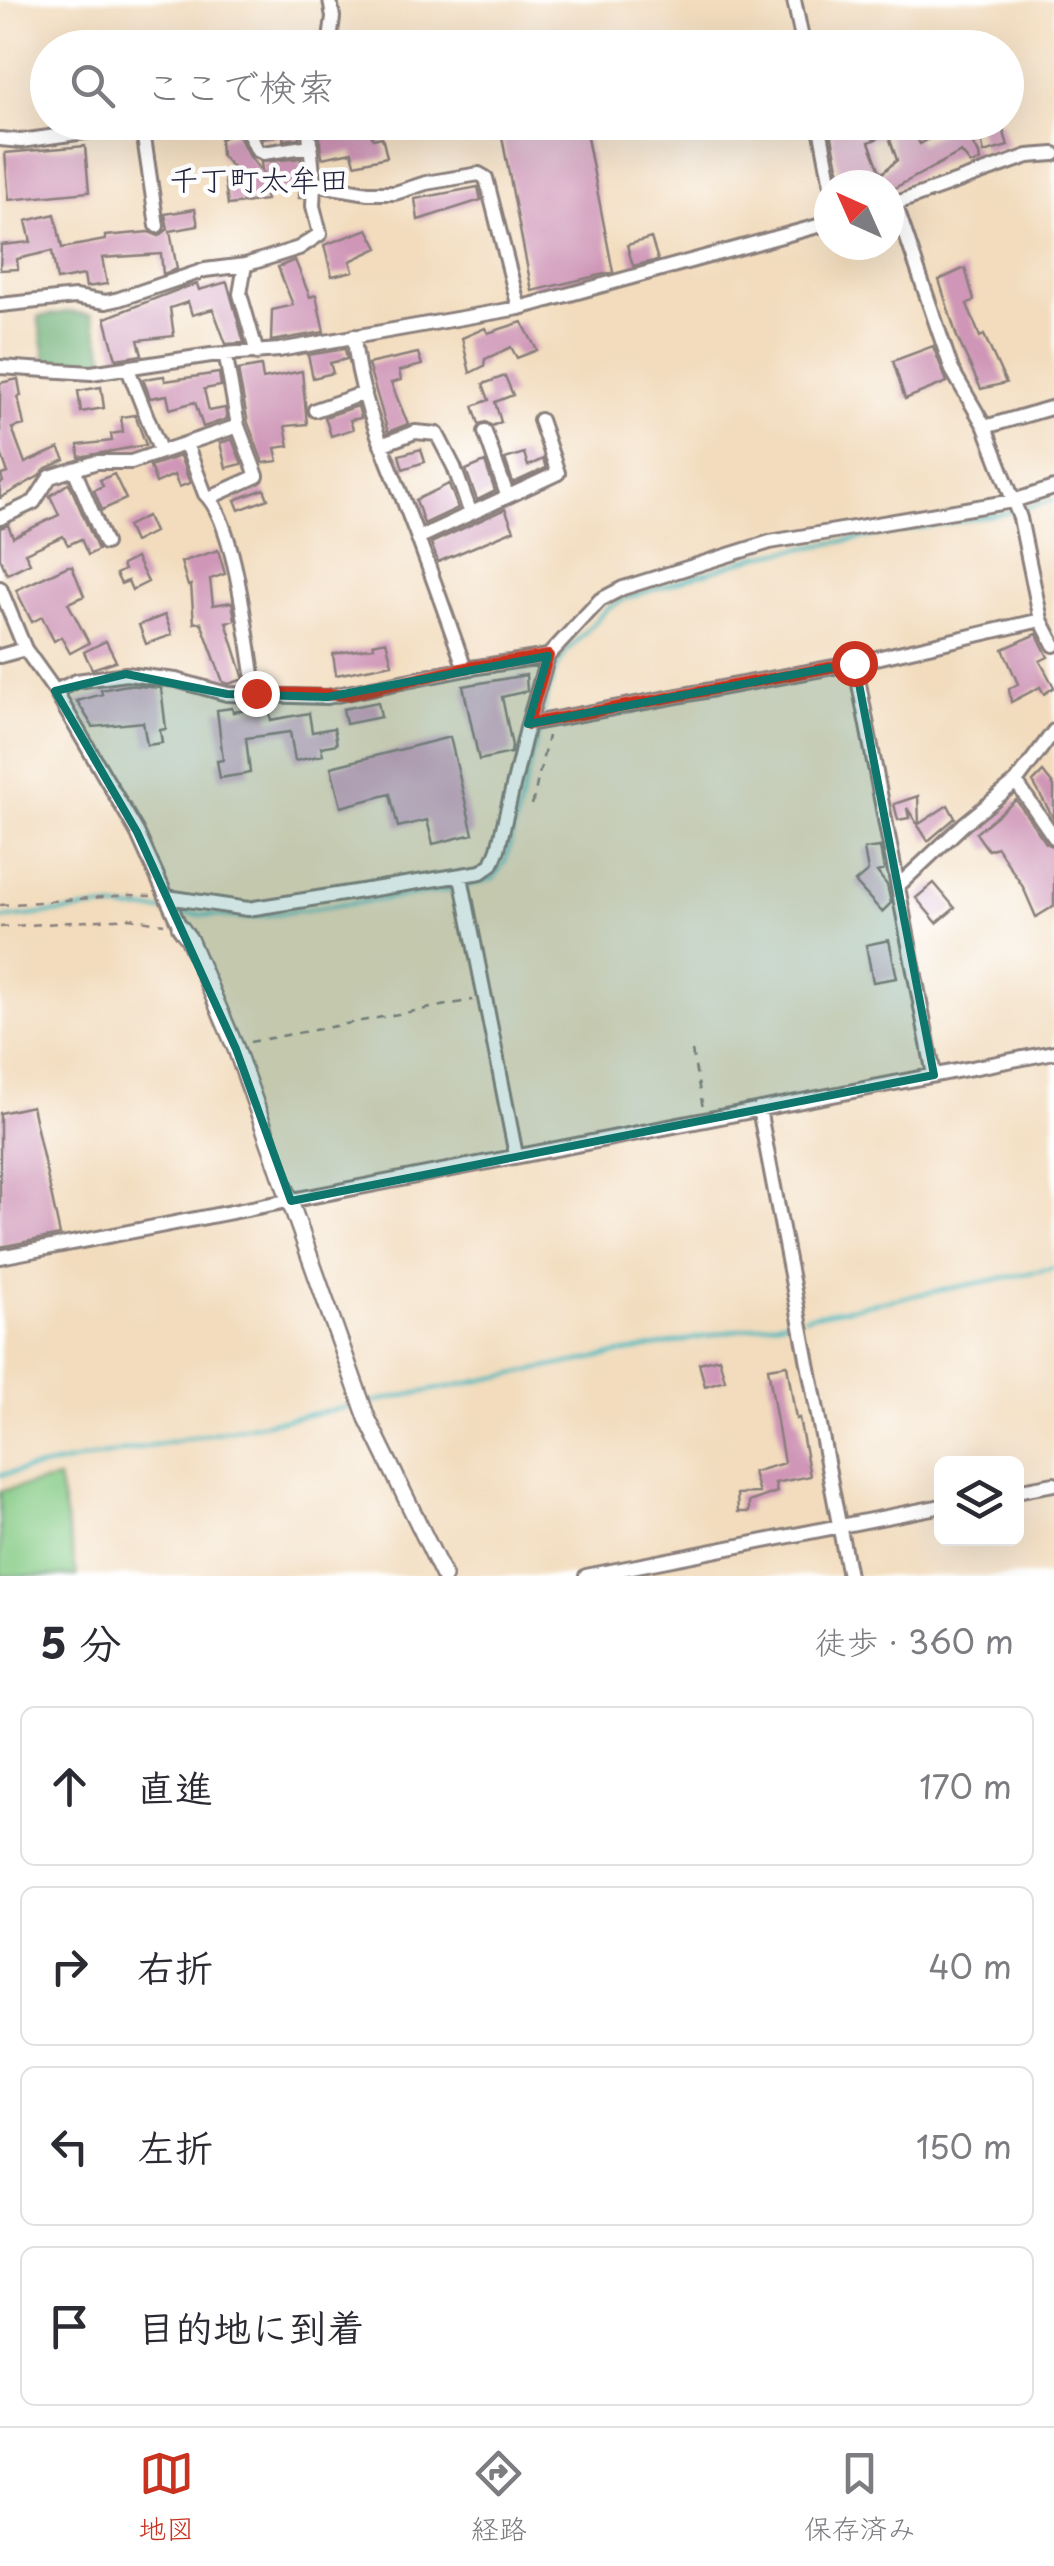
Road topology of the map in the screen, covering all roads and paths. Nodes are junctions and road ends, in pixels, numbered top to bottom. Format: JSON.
{"nodes":[{"id":1,"x":330,"y":0,"type":"edge"},
{"id":2,"x":794,"y":0,"type":"edge"},
{"id":3,"x":331,"y":30,"type":"edge"},
{"id":4,"x":800,"y":30,"type":"edge"},
{"id":5,"x":0,"y":139,"type":"edge"},
{"id":6,"x":30,"y":140,"type":"edge"},
{"id":7,"x":149,"y":140,"type":"edge"},
{"id":8,"x":252,"y":140,"type":"edge"},
{"id":9,"x":310,"y":140,"type":"edge"},
{"id":10,"x":822,"y":140,"type":"edge"},
{"id":11,"x":311,"y":146,"type":"junction"},
{"id":12,"x":1054,"y":154,"type":"edge"},
{"id":13,"x":828,"y":170,"type":"edge"},
{"id":14,"x":314,"y":184,"type":"junction"},
{"id":15,"x":904,"y":200,"type":"edge"},
{"id":16,"x":157,"y":226,"type":"dead end"},
{"id":17,"x":814,"y":227,"type":"edge"},
{"id":18,"x":904,"y":237,"type":"edge"},
{"id":19,"x":245,"y":265,"type":"junction"},
{"id":20,"x":0,"y":306,"type":"edge"},
{"id":21,"x":519,"y":308,"type":"junction"},
{"id":22,"x":354,"y":336,"type":"junction"},
{"id":23,"x":256,"y":353,"type":"junction"},
{"id":24,"x":226,"y":356,"type":"junction"},
{"id":25,"x":0,"y":367,"type":"edge"},
{"id":26,"x":128,"y":369,"type":"junction"},
{"id":27,"x":365,"y":393,"type":"junction"},
{"id":28,"x":1054,"y":407,"type":"edge"},
{"id":29,"x":315,"y":410,"type":"dead end"},
{"id":30,"x":540,"y":420,"type":"dead end"},
{"id":31,"x":238,"y":426,"type":"junction"},
{"id":32,"x":985,"y":426,"type":"junction"},
{"id":33,"x":485,"y":432,"type":"dead end"},
{"id":34,"x":186,"y":444,"type":"junction"},
{"id":35,"x":381,"y":445,"type":"junction"},
{"id":36,"x":160,"y":450,"type":"junction"},
{"id":37,"x":74,"y":468,"type":"junction"},
{"id":38,"x":1054,"y":488,"type":"edge"},
{"id":39,"x":507,"y":495,"type":"junction"},
{"id":40,"x":211,"y":500,"type":"junction"},
{"id":41,"x":1016,"y":508,"type":"junction"},
{"id":42,"x":470,"y":512,"type":"junction"},
{"id":43,"x":0,"y":518,"type":"edge"},
{"id":44,"x":418,"y":538,"type":"junction"},
{"id":45,"x":105,"y":543,"type":"dead end"},
{"id":46,"x":0,"y":588,"type":"edge"},
{"id":47,"x":1041,"y":620,"type":"junction"},
{"id":48,"x":1054,"y":645,"type":"edge"},
{"id":49,"x":25,"y":649,"type":"junction"},
{"id":50,"x":0,"y":656,"type":"edge"},
{"id":51,"x":548,"y":656,"type":"junction"},
{"id":52,"x":854,"y":663,"type":"junction"},
{"id":53,"x":465,"y":668,"type":"junction"},
{"id":54,"x":55,"y":691,"type":"junction"},
{"id":55,"x":256,"y":693,"type":"junction"},
{"id":56,"x":551,"y":720,"type":"junction"},
{"id":57,"x":531,"y":723,"type":"junction"},
{"id":58,"x":1054,"y":731,"type":"edge"},
{"id":59,"x":1016,"y":782,"type":"junction"},
{"id":60,"x":532,"y":805,"type":"dead end"},
{"id":61,"x":1054,"y":837,"type":"edge"},
{"id":62,"x":463,"y":884,"type":"junction"},
{"id":63,"x":898,"y":886,"type":"junction"},
{"id":64,"x":168,"y":899,"type":"junction"},
{"id":65,"x":0,"y":906,"type":"edge"},
{"id":66,"x":178,"y":923,"type":"junction"},
{"id":67,"x":0,"y":927,"type":"edge"},
{"id":68,"x":486,"y":998,"type":"junction"},
{"id":69,"x":234,"y":1045,"type":"junction"},
{"id":70,"x":692,"y":1051,"type":"dead end"},
{"id":71,"x":1054,"y":1052,"type":"edge"},
{"id":72,"x":934,"y":1075,"type":"junction"},
{"id":73,"x":759,"y":1109,"type":"junction"},
{"id":74,"x":705,"y":1119,"type":"junction"},
{"id":75,"x":516,"y":1155,"type":"junction"},
{"id":76,"x":291,"y":1201,"type":"junction"},
{"id":77,"x":0,"y":1258,"type":"edge"},
{"id":78,"x":1054,"y":1484,"type":"edge"},
{"id":79,"x":1024,"y":1490,"type":"edge"},
{"id":80,"x":934,"y":1508,"type":"edge"},
{"id":81,"x":840,"y":1526,"type":"junction"},
{"id":82,"x":444,"y":1576,"type":"edge"},
{"id":83,"x":586,"y":1576,"type":"edge"},
{"id":84,"x":849,"y":1576,"type":"edge"}],
"edges":[{"from":1,"to":3,"type":"street"},
{"from":2,"to":4,"type":"street"},
{"from":5,"to":6,"type":"street"},
{"from":7,"to":16,"type":"street"},
{"from":8,"to":11,"type":"street"},
{"from":9,"to":11,"type":"street"},
{"from":10,"to":13,"type":"street"},
{"from":11,"to":14,"type":"street"},
{"from":12,"to":15,"type":"street"},
{"from":14,"to":19,"type":"street"},
{"from":14,"to":21,"type":"street"},
{"from":17,"to":21,"type":"street"},
{"from":18,"to":32,"type":"street"},
{"from":19,"to":20,"type":"street"},
{"from":19,"to":23,"type":"street"},
{"from":21,"to":22,"type":"street"},
{"from":22,"to":23,"type":"street"},
{"from":22,"to":27,"type":"street"},
{"from":23,"to":24,"type":"street"},
{"from":24,"to":26,"type":"street"},
{"from":24,"to":31,"type":"street"},
{"from":25,"to":26,"type":"street"},
{"from":26,"to":36,"type":"street"},
{"from":27,"to":29,"type":"street"},
{"from":27,"to":35,"type":"street"},
{"from":28,"to":32,"type":"street"},
{"from":30,"to":39,"type":"street"},
{"from":31,"to":34,"type":"street"},
{"from":31,"to":40,"type":"street"},
{"from":32,"to":41,"type":"street"},
{"from":33,"to":39,"type":"street"},
{"from":34,"to":36,"type":"street"},
{"from":34,"to":40,"type":"street"},
{"from":35,"to":42,"type":"street"},
{"from":35,"to":44,"type":"street"},
{"from":36,"to":37,"type":"street"},
{"from":37,"to":43,"type":"street"},
{"from":37,"to":45,"type":"street"},
{"from":38,"to":41,"type":"street"},
{"from":39,"to":42,"type":"street"},
{"from":40,"to":55,"type":"street"},
{"from":41,"to":47,"type":"street"},
{"from":41,"to":51,"type":"street"},
{"from":42,"to":44,"type":"street"},
{"from":44,"to":53,"type":"street"},
{"from":46,"to":49,"type":"street"},
{"from":47,"to":48,"type":"street"},
{"from":47,"to":52,"type":"street"},
{"from":49,"to":50,"type":"street"},
{"from":49,"to":54,"type":"street"},
{"from":51,"to":53,"type":"street"},
{"from":51,"to":57,"type":"street"},
{"from":52,"to":56,"type":"street"},
{"from":52,"to":63,"type":"street"},
{"from":53,"to":55,"type":"street"},
{"from":54,"to":55,"type":"street"},
{"from":54,"to":64,"type":"street"},
{"from":56,"to":57,"type":"street"},
{"from":56,"to":60,"type":"path"},
{"from":57,"to":62,"type":"street"},
{"from":58,"to":59,"type":"street"},
{"from":59,"to":61,"type":"street"},
{"from":59,"to":63,"type":"street"},
{"from":62,"to":64,"type":"street"},
{"from":62,"to":68,"type":"street"},
{"from":63,"to":72,"type":"street"},
{"from":64,"to":65,"type":"path"},
{"from":64,"to":66,"type":"street"},
{"from":66,"to":67,"type":"path"},
{"from":66,"to":69,"type":"street"},
{"from":68,"to":69,"type":"path"},
{"from":68,"to":75,"type":"street"},
{"from":69,"to":76,"type":"street"},
{"from":70,"to":74,"type":"path"},
{"from":71,"to":72,"type":"street"},
{"from":72,"to":73,"type":"street"},
{"from":73,"to":74,"type":"street"},
{"from":73,"to":81,"type":"street"},
{"from":74,"to":75,"type":"street"},
{"from":75,"to":76,"type":"street"},
{"from":76,"to":77,"type":"street"},
{"from":76,"to":82,"type":"street"},
{"from":78,"to":79,"type":"street"},
{"from":80,"to":81,"type":"street"},
{"from":81,"to":83,"type":"street"},
{"from":81,"to":84,"type":"street"}]}
